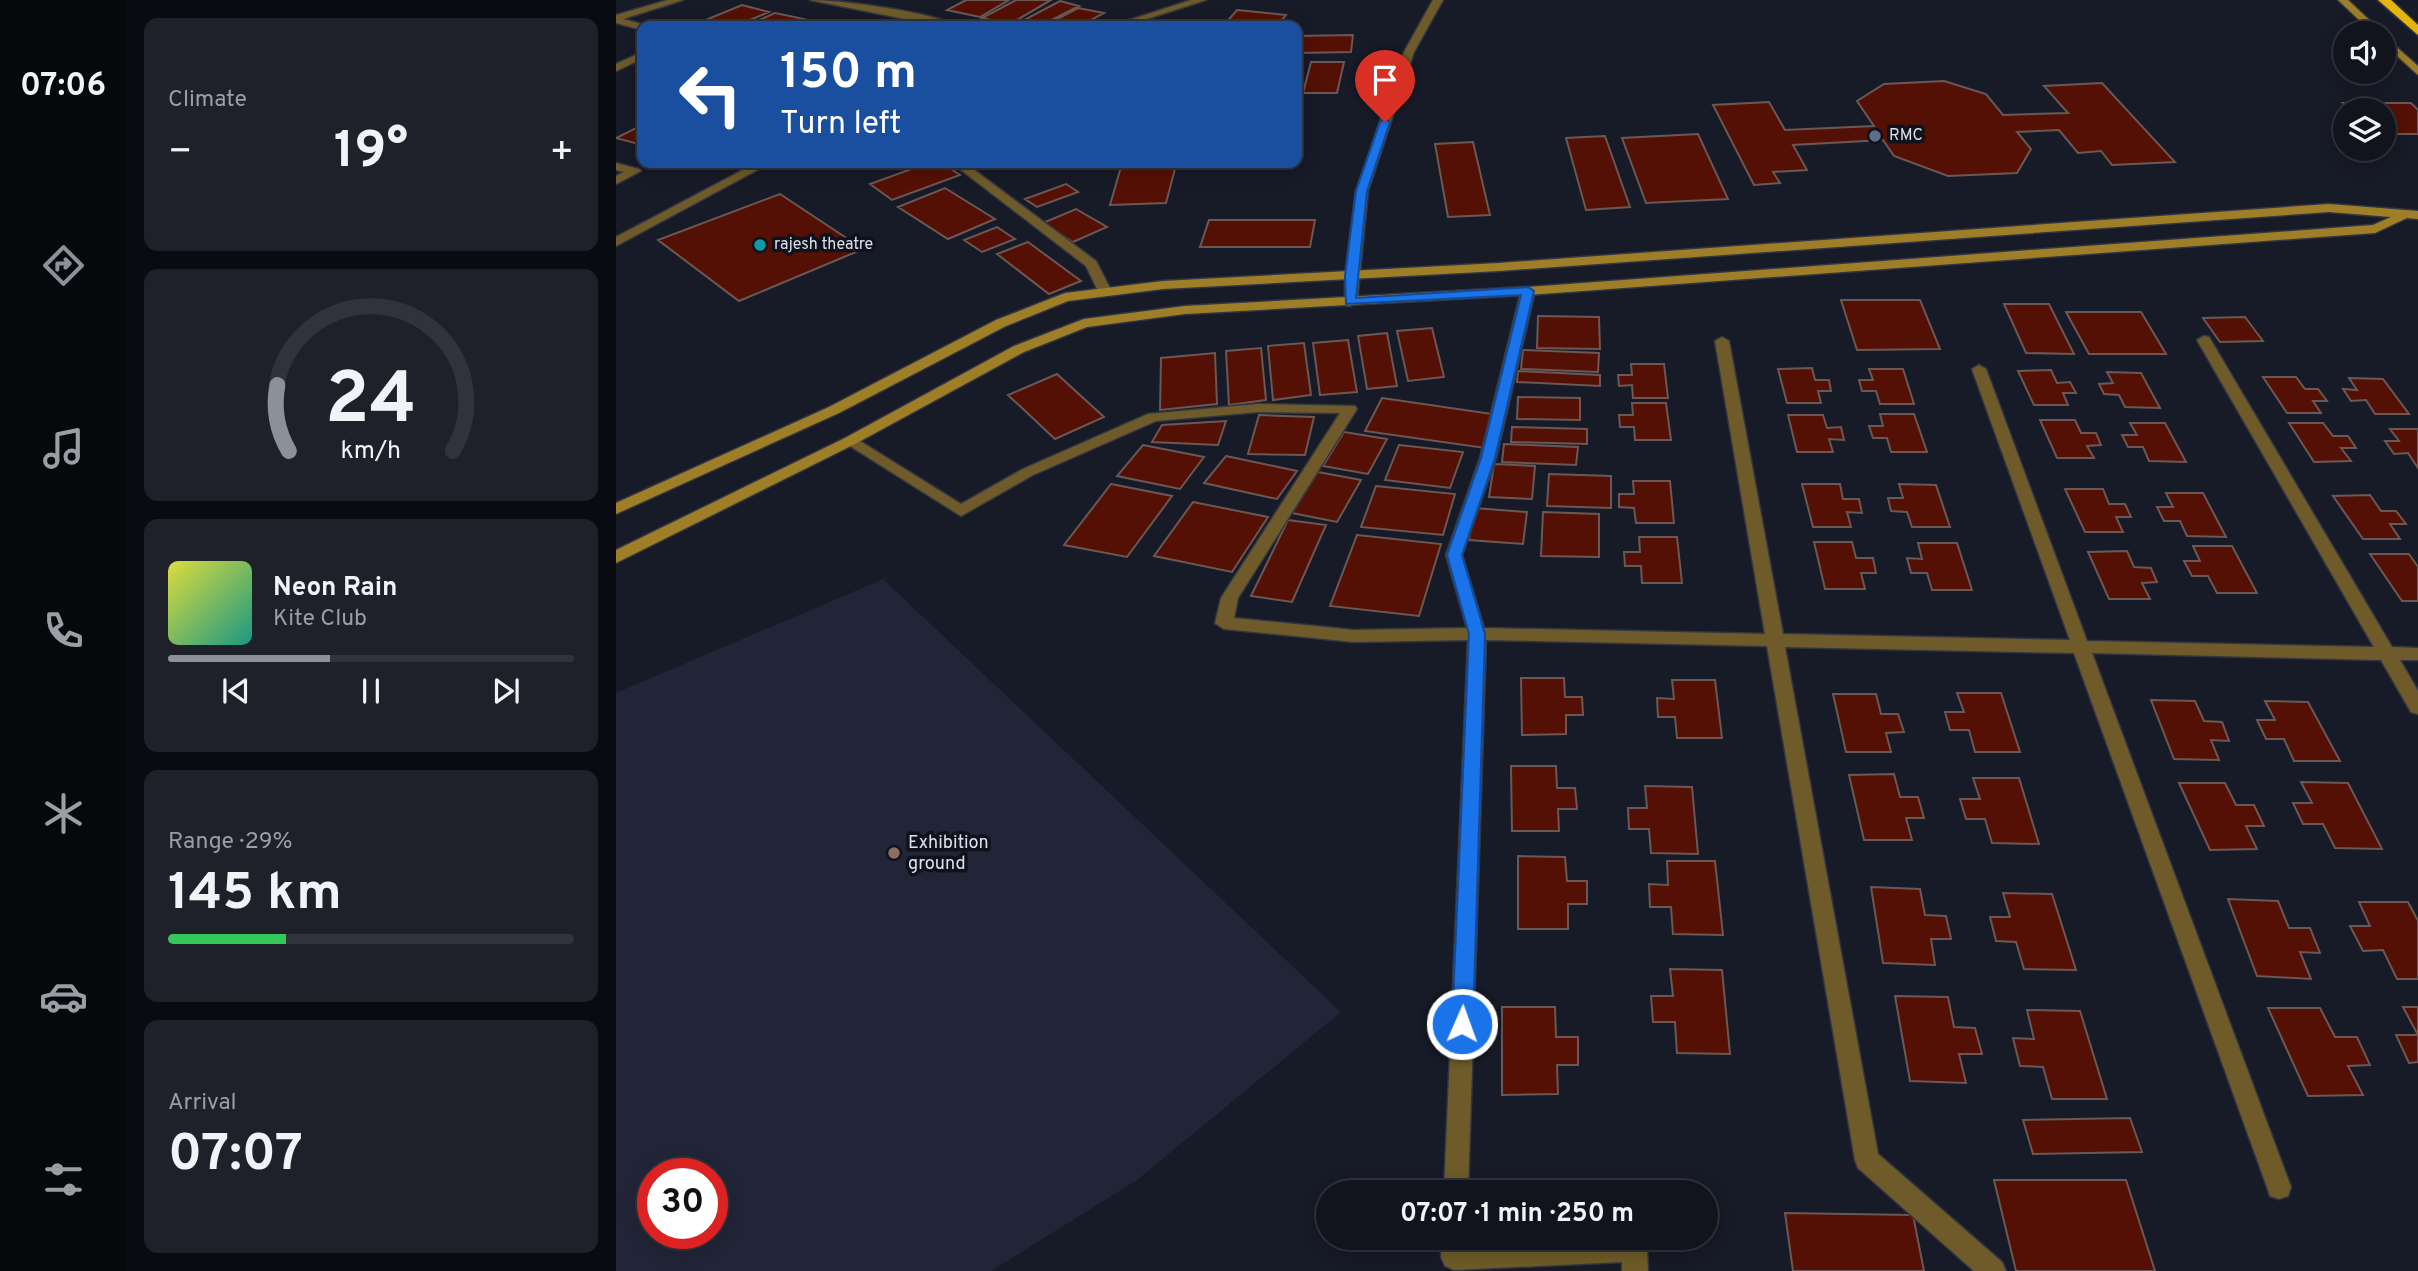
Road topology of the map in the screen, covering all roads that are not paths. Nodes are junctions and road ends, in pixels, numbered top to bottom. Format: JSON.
{"nodes":[{"id":1,"x":678,"y":0,"type":"edge"},
{"id":2,"x":815,"y":0,"type":"edge"},
{"id":3,"x":1201,"y":0,"type":"edge"},
{"id":4,"x":1438,"y":0,"type":"edge"},
{"id":5,"x":2343,"y":0,"type":"edge"},
{"id":6,"x":2384,"y":0,"type":"edge"},
{"id":7,"x":616,"y":19,"type":"edge"},
{"id":8,"x":930,"y":21,"type":"edge"},
{"id":9,"x":1132,"y":21,"type":"edge"},
{"id":10,"x":2365,"y":21,"type":"edge"},
{"id":11,"x":637,"y":25,"type":"edge"},
{"id":12,"x":2418,"y":31,"type":"edge"},
{"id":13,"x":2396,"y":51,"type":"edge"},
{"id":14,"x":637,"y":58,"type":"edge"},
{"id":15,"x":616,"y":68,"type":"edge"},
{"id":16,"x":2418,"y":72,"type":"edge"},
{"id":17,"x":616,"y":166,"type":"edge"},
{"id":18,"x":755,"y":168,"type":"edge"},
{"id":19,"x":965,"y":168,"type":"edge"},
{"id":20,"x":616,"y":180,"type":"edge"},
{"id":21,"x":2418,"y":215,"type":"edge"},
{"id":22,"x":2402,"y":216,"type":"junction"},
{"id":23,"x":616,"y":242,"type":"edge"},
{"id":24,"x":1351,"y":276,"type":"junction"},
{"id":25,"x":1528,"y":291,"type":"junction"},
{"id":26,"x":1105,"y":292,"type":"junction"},
{"id":27,"x":1350,"y":302,"type":"junction"},
{"id":28,"x":2204,"y":340,"type":"dead end"},
{"id":29,"x":1722,"y":341,"type":"dead end"},
{"id":30,"x":1979,"y":369,"type":"dead end"},
{"id":31,"x":850,"y":441,"type":"junction"},
{"id":32,"x":616,"y":509,"type":"edge"},
{"id":33,"x":616,"y":556,"type":"edge"},
{"id":34,"x":1477,"y":634,"type":"junction"},
{"id":35,"x":1775,"y":640,"type":"junction"},
{"id":36,"x":2081,"y":647,"type":"junction"},
{"id":37,"x":2388,"y":654,"type":"junction"},
{"id":38,"x":2418,"y":654,"type":"edge"},
{"id":39,"x":2418,"y":707,"type":"edge"},
{"id":40,"x":1456,"y":1180,"type":"edge"},
{"id":41,"x":2279,"y":1187,"type":"dead end"},
{"id":42,"x":1454,"y":1250,"type":"edge"},
{"id":43,"x":1612,"y":1250,"type":"edge"},
{"id":44,"x":1634,"y":1250,"type":"edge"},
{"id":45,"x":1635,"y":1271,"type":"edge"},
{"id":46,"x":1993,"y":1271,"type":"edge"}],
"edges":[{"from":1,"to":7,"type":"street"},
{"from":2,"to":8,"type":"street"},
{"from":3,"to":9,"type":"street"},
{"from":4,"to":24,"type":"street"},
{"from":5,"to":10,"type":"main road"},
{"from":6,"to":12,"type":"highway"},
{"from":7,"to":11,"type":"street"},
{"from":13,"to":16,"type":"main road"},
{"from":14,"to":15,"type":"street"},
{"from":17,"to":20,"type":"street"},
{"from":18,"to":23,"type":"street"},
{"from":19,"to":26,"type":"street"},
{"from":21,"to":22,"type":"main road"},
{"from":22,"to":24,"type":"main road"},
{"from":22,"to":25,"type":"main road"},
{"from":24,"to":26,"type":"main road"},
{"from":24,"to":27,"type":"street"},
{"from":25,"to":27,"type":"main road"},
{"from":25,"to":34,"type":"street"},
{"from":26,"to":32,"type":"main road"},
{"from":27,"to":31,"type":"main road"},
{"from":28,"to":37,"type":"street"},
{"from":29,"to":35,"type":"street"},
{"from":30,"to":36,"type":"street"},
{"from":31,"to":33,"type":"main road"},
{"from":31,"to":34,"type":"street"},
{"from":34,"to":35,"type":"street"},
{"from":34,"to":40,"type":"street"},
{"from":35,"to":36,"type":"street"},
{"from":35,"to":46,"type":"street"},
{"from":36,"to":37,"type":"street"},
{"from":36,"to":41,"type":"street"},
{"from":37,"to":38,"type":"street"},
{"from":37,"to":39,"type":"street"},
{"from":42,"to":43,"type":"street"},
{"from":44,"to":45,"type":"street"}]}
